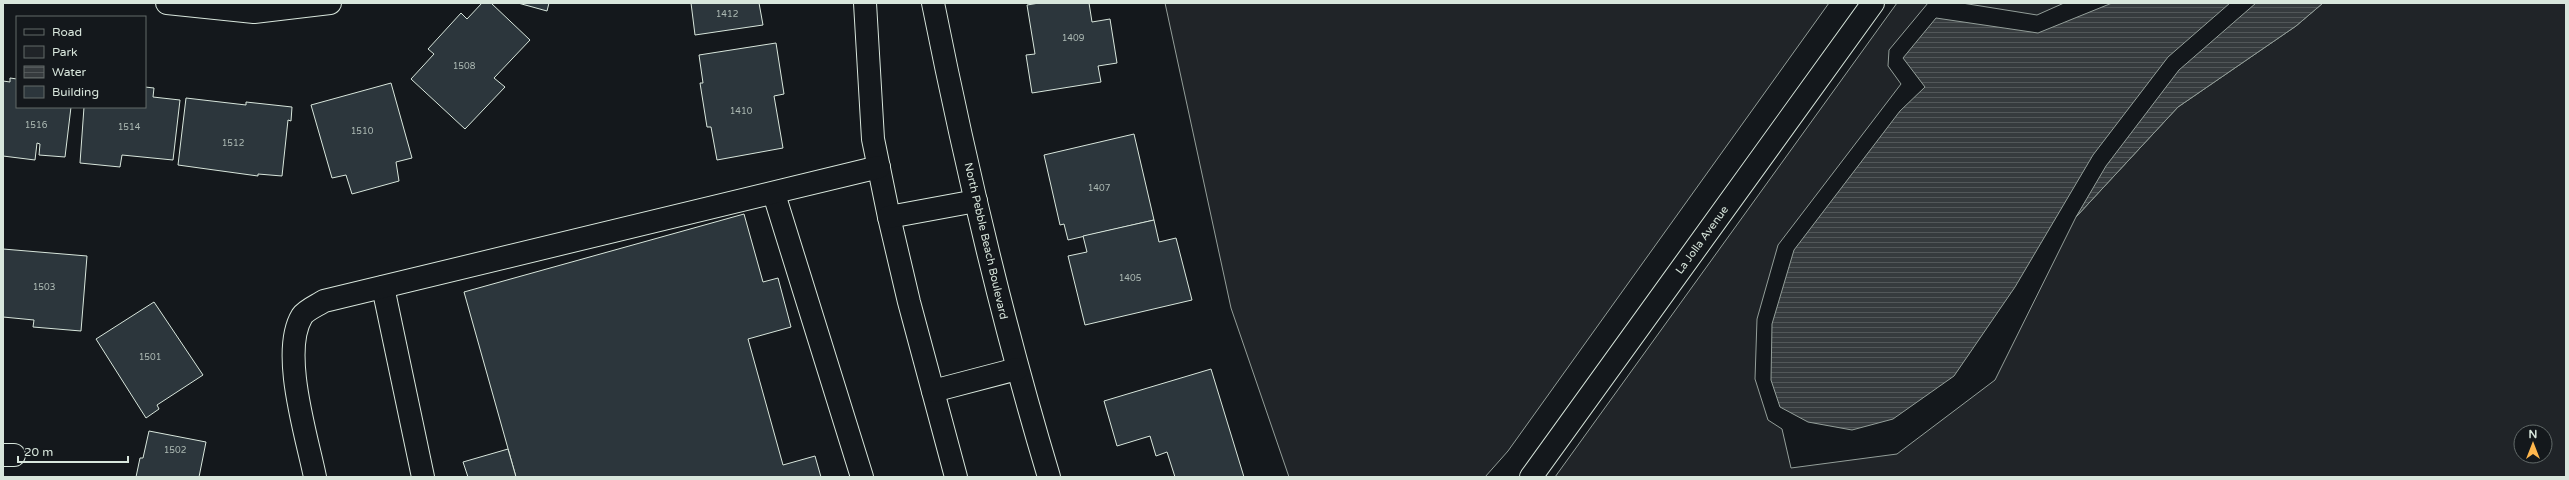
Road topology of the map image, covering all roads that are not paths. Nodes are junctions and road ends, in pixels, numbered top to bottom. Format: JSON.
{"nodes":[{"id":1,"x":168,"y":3,"type":"edge"},
{"id":2,"x":330,"y":3,"type":"edge"},
{"id":3,"x":865,"y":3,"type":"edge"},
{"id":4,"x":933,"y":3,"type":"edge"},
{"id":5,"x":1872,"y":3,"type":"edge"},
{"id":6,"x":879,"y":168,"type":"junction"},
{"id":7,"x":774,"y":194,"type":"junction"},
{"id":8,"x":976,"y":201,"type":"junction"},
{"id":9,"x":888,"y":217,"type":"junction"},
{"id":10,"x":382,"y":287,"type":"junction"},
{"id":11,"x":1016,"y":369,"type":"junction"},
{"id":12,"x":933,"y":390,"type":"junction"},
{"id":13,"x":315,"y":477,"type":"edge"},
{"id":14,"x":423,"y":477,"type":"edge"},
{"id":15,"x":862,"y":477,"type":"edge"},
{"id":16,"x":956,"y":477,"type":"edge"},
{"id":17,"x":1049,"y":477,"type":"edge"},
{"id":18,"x":1530,"y":477,"type":"edge"}],
"edges":[{"from":1,"to":2,"type":"street"},
{"from":3,"to":6,"type":"street"},
{"from":4,"to":8,"type":"street","name":"North Pebble Beach Boulevard"},
{"from":5,"to":18,"type":"street","name":"La Jolla Avenue"},
{"from":6,"to":7,"type":"street"},
{"from":6,"to":9,"type":"street"},
{"from":7,"to":10,"type":"street"},
{"from":7,"to":15,"type":"street"},
{"from":8,"to":9,"type":"street"},
{"from":8,"to":11,"type":"street","name":"North Pebble Beach Boulevard"},
{"from":9,"to":12,"type":"street"},
{"from":10,"to":13,"type":"street"},
{"from":10,"to":14,"type":"street"},
{"from":11,"to":12,"type":"street"},
{"from":11,"to":17,"type":"street","name":"North Pebble Beach Boulevard"},
{"from":12,"to":16,"type":"street"}]}
